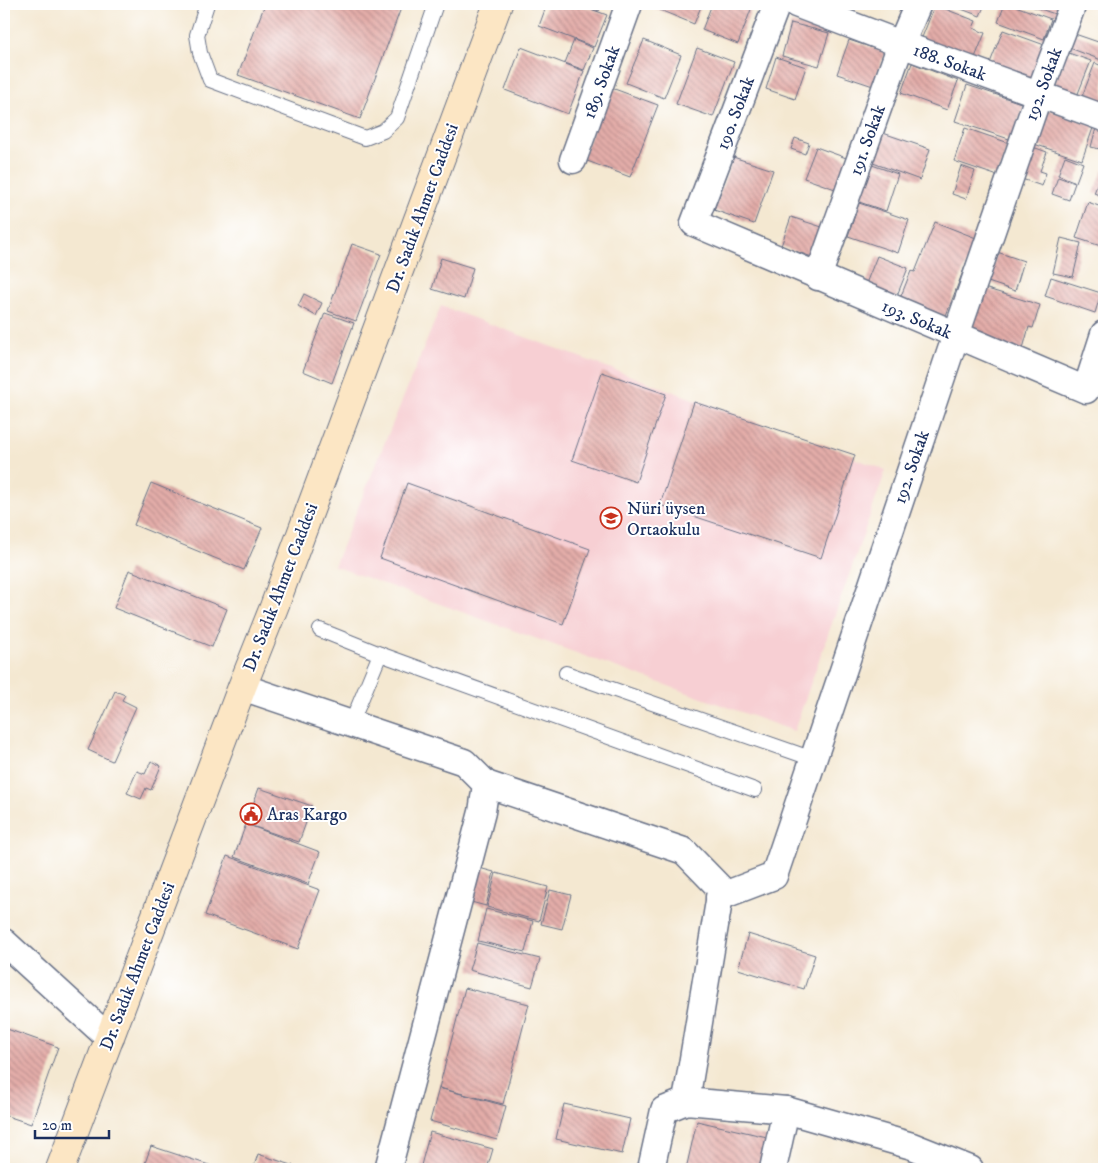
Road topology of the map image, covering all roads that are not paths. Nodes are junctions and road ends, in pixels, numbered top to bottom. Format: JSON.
{"nodes":[{"id":1,"x":207,"y":4,"type":"edge"},
{"id":2,"x":436,"y":4,"type":"edge"},
{"id":3,"x":498,"y":4,"type":"edge"},
{"id":4,"x":629,"y":4,"type":"edge"},
{"id":5,"x":777,"y":4,"type":"edge"},
{"id":6,"x":796,"y":4,"type":"edge"},
{"id":7,"x":918,"y":4,"type":"edge"},
{"id":8,"x":1073,"y":4,"type":"edge"},
{"id":9,"x":901,"y":44,"type":"junction"},
{"id":10,"x":1039,"y":94,"type":"junction"},
{"id":11,"x":1104,"y":118,"type":"edge"},
{"id":12,"x":573,"y":160,"type":"dead end"},
{"id":13,"x":694,"y":223,"type":"joint"},
{"id":14,"x":818,"y":277,"type":"junction"},
{"id":15,"x":1104,"y":334,"type":"edge"},
{"id":16,"x":956,"y":335,"type":"junction"},
{"id":17,"x":320,"y":630,"type":"dead end"},
{"id":18,"x":380,"y":654,"type":"junction"},
{"id":19,"x":566,"y":673,"type":"dead end"},
{"id":20,"x":242,"y":687,"type":"junction"},
{"id":21,"x":351,"y":724,"type":"junction"},
{"id":22,"x":813,"y":759,"type":"junction"},
{"id":23,"x":486,"y":784,"type":"junction"},
{"id":24,"x":755,"y":790,"type":"dead end"},
{"id":25,"x":719,"y":897,"type":"junction"},
{"id":26,"x":4,"y":942,"type":"edge"},
{"id":27,"x":110,"y":1038,"type":"junction"},
{"id":28,"x":686,"y":1101,"type":"junction"},
{"id":29,"x":786,"y":1110,"type":"junction"},
{"id":30,"x":60,"y":1169,"type":"edge"},
{"id":31,"x":388,"y":1169,"type":"edge"},
{"id":32,"x":651,"y":1169,"type":"edge"},
{"id":33,"x":773,"y":1169,"type":"edge"},
{"id":34,"x":970,"y":1169,"type":"edge"}],
"edges":[{"from":1,"to":2,"type":"lane"},
{"from":3,"to":20,"type":"street","name":"Dr. Sadık Ahmet Caddesi"},
{"from":4,"to":12,"type":"street","name":"189. Sokak"},
{"from":5,"to":13,"type":"street","name":"190. Sokak"},
{"from":6,"to":9,"type":"street","name":"188. Sokak"},
{"from":7,"to":9,"type":"street","name":"191. Sokak"},
{"from":8,"to":10,"type":"street","name":"192. Sokak"},
{"from":9,"to":10,"type":"street","name":"188. Sokak"},
{"from":9,"to":14,"type":"street","name":"191. Sokak"},
{"from":10,"to":11,"type":"street","name":"188. Sokak"},
{"from":10,"to":16,"type":"street","name":"192. Sokak"},
{"from":13,"to":14,"type":"street","name":"193. Sokak"},
{"from":14,"to":16,"type":"street","name":"193. Sokak"},
{"from":15,"to":16,"type":"street","name":"193. Sokak"},
{"from":16,"to":22,"type":"street","name":"192. Sokak"},
{"from":17,"to":18,"type":"lane"},
{"from":18,"to":21,"type":"lane"},
{"from":18,"to":24,"type":"lane"},
{"from":19,"to":22,"type":"lane"},
{"from":20,"to":21,"type":"street"},
{"from":20,"to":27,"type":"street","name":"Dr. Sadık Ahmet Caddesi"},
{"from":21,"to":23,"type":"street"},
{"from":22,"to":25,"type":"street","name":"192. Sokak"},
{"from":23,"to":25,"type":"street"},
{"from":23,"to":31,"type":"street"},
{"from":25,"to":28,"type":"street"},
{"from":26,"to":27,"type":"street"},
{"from":27,"to":30,"type":"street","name":"Dr. Sadık Ahmet Caddesi"},
{"from":28,"to":29,"type":"street"},
{"from":28,"to":32,"type":"street"},
{"from":29,"to":33,"type":"street"},
{"from":29,"to":34,"type":"street"}]}
